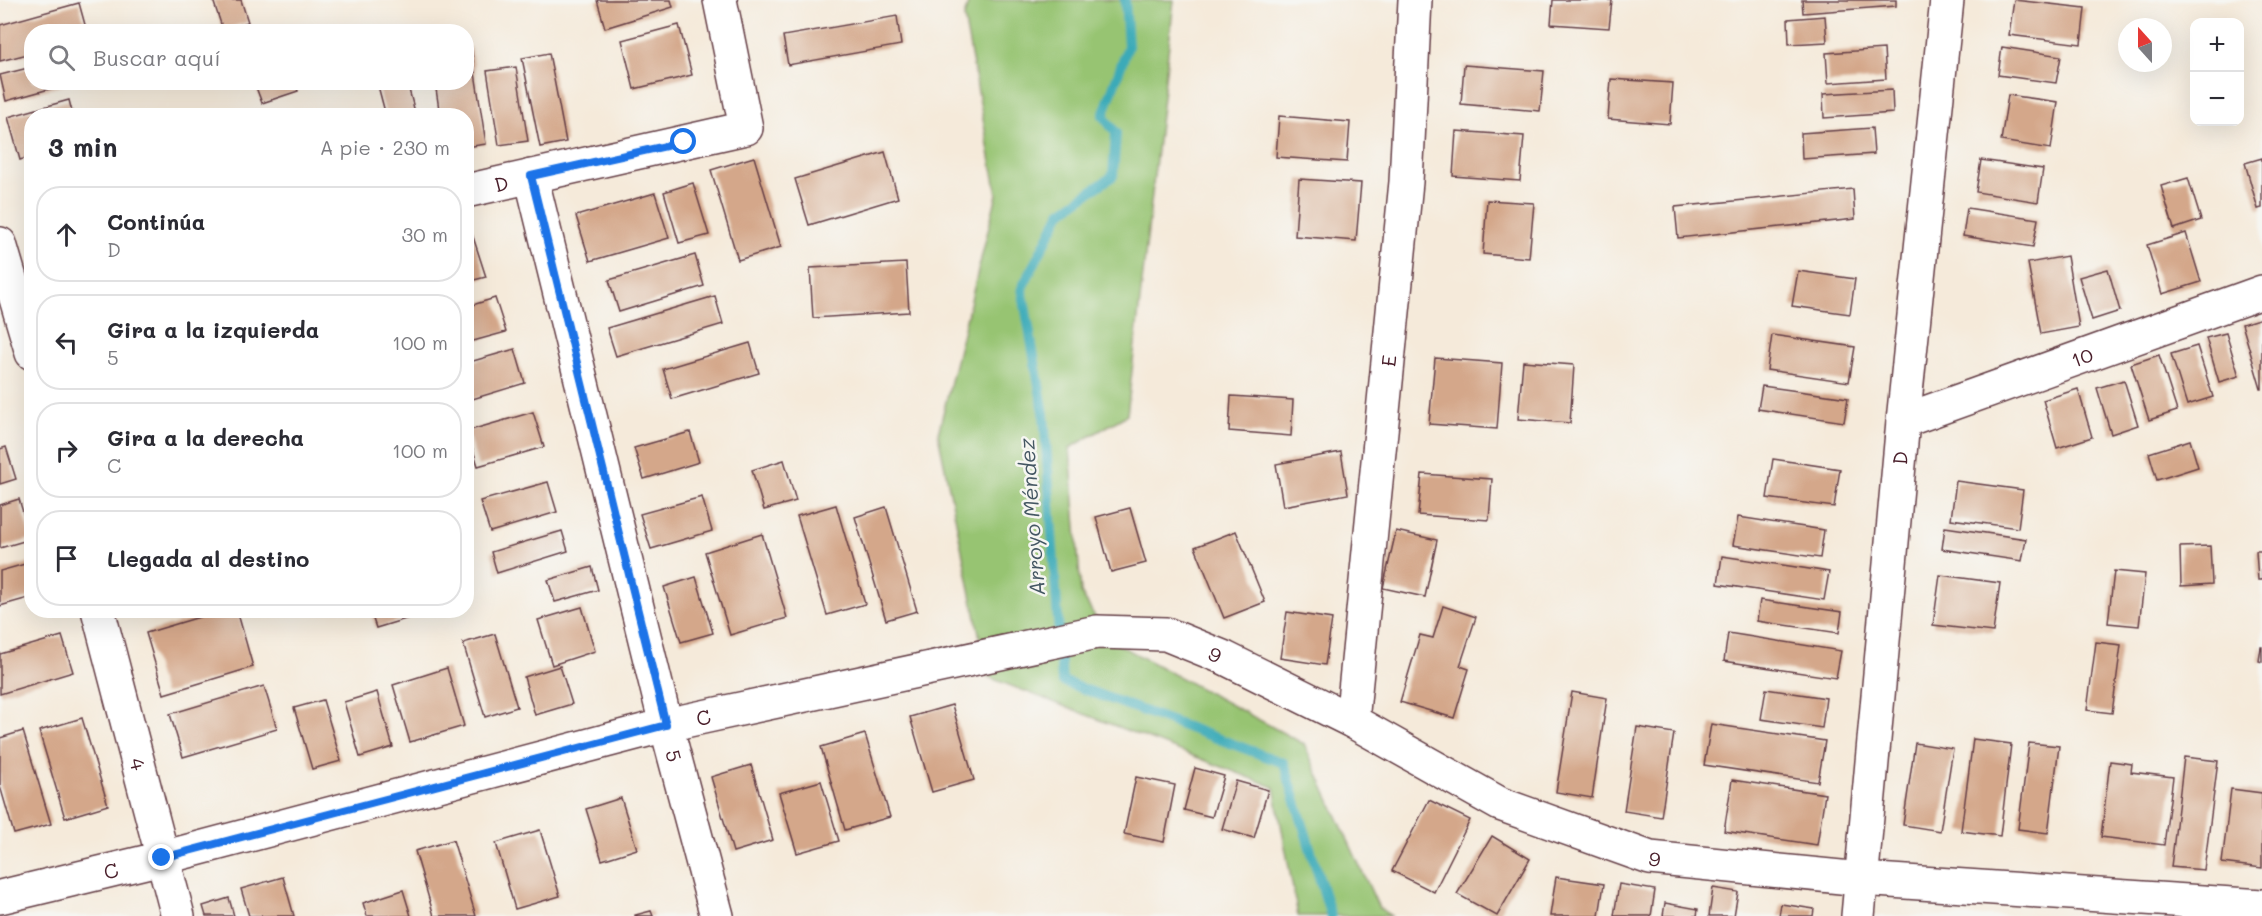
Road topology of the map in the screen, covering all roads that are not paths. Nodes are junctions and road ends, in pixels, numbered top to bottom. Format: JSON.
{"nodes":[{"id":1,"x":720,"y":0,"type":"edge"},
{"id":2,"x":1415,"y":0,"type":"edge"},
{"id":3,"x":1947,"y":0,"type":"edge"},
{"id":4,"x":531,"y":176,"type":"junction"},
{"id":5,"x":474,"y":189,"type":"edge"},
{"id":6,"x":0,"y":244,"type":"edge"},
{"id":7,"x":2262,"y":292,"type":"edge"},
{"id":8,"x":16,"y":298,"type":"edge"},
{"id":9,"x":24,"y":326,"type":"edge"},
{"id":10,"x":1903,"y":421,"type":"junction"},
{"id":11,"x":100,"y":618,"type":"edge"},
{"id":12,"x":1097,"y":632,"type":"joint"},
{"id":13,"x":1352,"y":721,"type":"junction"},
{"id":14,"x":666,"y":725,"type":"junction"},
{"id":15,"x":162,"y":858,"type":"junction"},
{"id":16,"x":1862,"y":879,"type":"junction"},
{"id":17,"x":0,"y":897,"type":"edge"},
{"id":18,"x":2262,"y":906,"type":"edge"},
{"id":19,"x":178,"y":916,"type":"edge"},
{"id":20,"x":717,"y":916,"type":"edge"},
{"id":21,"x":1858,"y":916,"type":"edge"}],
"edges":[{"from":1,"to":4,"type":"street","name":"D"},
{"from":2,"to":13,"type":"street","name":"E"},
{"from":3,"to":10,"type":"street","name":"D"},
{"from":4,"to":5,"type":"street","name":"D"},
{"from":4,"to":14,"type":"street","name":"5"},
{"from":6,"to":8,"type":"street"},
{"from":7,"to":10,"type":"street","name":"10"},
{"from":8,"to":9,"type":"street"},
{"from":10,"to":16,"type":"street","name":"D"},
{"from":11,"to":15,"type":"street","name":"4"},
{"from":12,"to":13,"type":"street","name":"9"},
{"from":12,"to":14,"type":"street","name":"C"},
{"from":13,"to":16,"type":"street","name":"9"},
{"from":14,"to":15,"type":"street","name":"C"},
{"from":14,"to":20,"type":"street","name":"5"},
{"from":15,"to":17,"type":"street","name":"C"},
{"from":15,"to":19,"type":"street","name":"4"},
{"from":16,"to":18,"type":"street","name":"9"},
{"from":16,"to":21,"type":"street","name":"D"}]}
